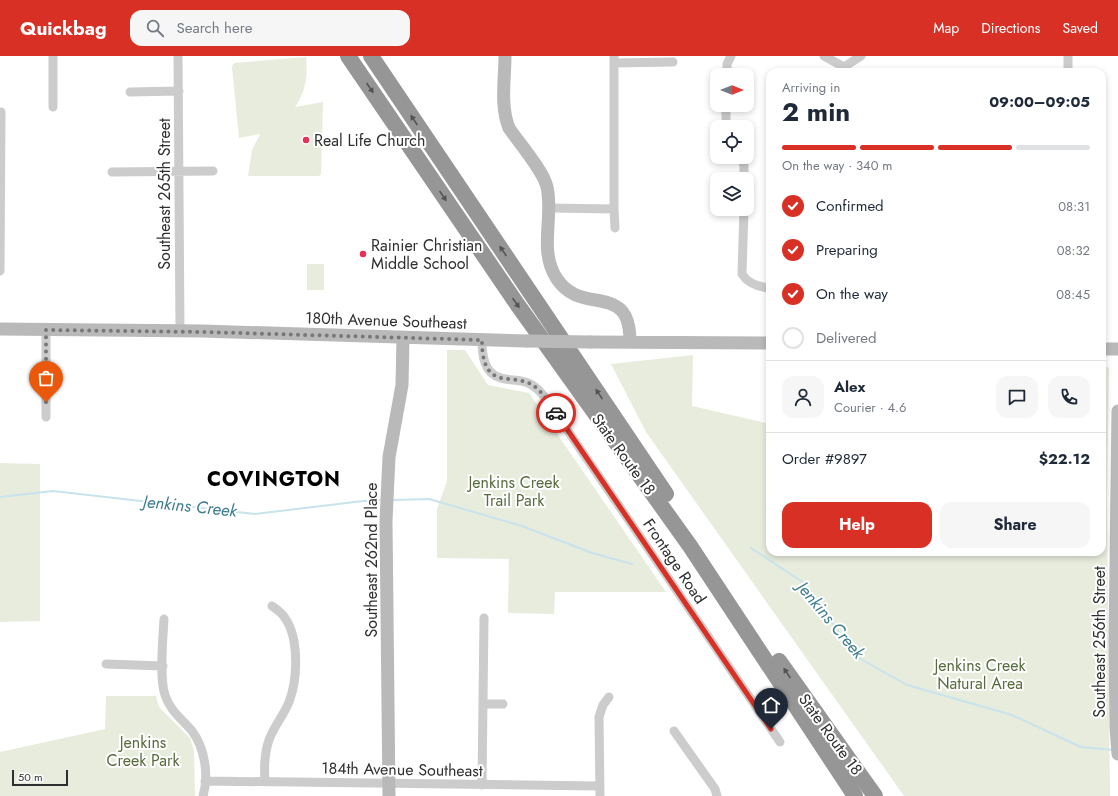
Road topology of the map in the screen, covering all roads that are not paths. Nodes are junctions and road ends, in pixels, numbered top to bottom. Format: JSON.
{"nodes":[{"id":1,"x":53,"y":56,"type":"edge"},
{"id":2,"x":178,"y":56,"type":"edge"},
{"id":3,"x":348,"y":56,"type":"edge"},
{"id":4,"x":371,"y":56,"type":"edge"},
{"id":5,"x":505,"y":56,"type":"edge"},
{"id":6,"x":731,"y":56,"type":"edge"},
{"id":7,"x":824,"y":56,"type":"edge"},
{"id":8,"x":862,"y":56,"type":"edge"},
{"id":9,"x":1068,"y":56,"type":"edge"},
{"id":10,"x":614,"y":60,"type":"edge"},
{"id":11,"x":673,"y":62,"type":"dead end"},
{"id":12,"x":727,"y":68,"type":"edge"},
{"id":13,"x":840,"y":68,"type":"edge"},
{"id":14,"x":846,"y":68,"type":"edge"},
{"id":15,"x":1068,"y":68,"type":"edge"},
{"id":16,"x":179,"y":91,"type":"junction"},
{"id":17,"x":130,"y":92,"type":"dead end"},
{"id":18,"x":53,"y":107,"type":"dead end"},
{"id":19,"x":1,"y":112,"type":"edge"},
{"id":20,"x":180,"y":171,"type":"junction"},
{"id":21,"x":213,"y":171,"type":"dead end"},
{"id":22,"x":112,"y":172,"type":"dead end"},
{"id":23,"x":549,"y":208,"type":"junction"},
{"id":24,"x":614,"y":209,"type":"junction"},
{"id":25,"x":744,"y":216,"type":"edge"},
{"id":26,"x":615,"y":228,"type":"dead end"},
{"id":27,"x":0,"y":271,"type":"edge"},
{"id":28,"x":766,"y":288,"type":"edge"},
{"id":29,"x":0,"y":329,"type":"edge"},
{"id":30,"x":46,"y":330,"type":"junction"},
{"id":31,"x":180,"y":331,"type":"junction"},
{"id":32,"x":402,"y":338,"type":"junction"},
{"id":33,"x":482,"y":340,"type":"junction"},
{"id":34,"x":630,"y":342,"type":"junction"},
{"id":35,"x":766,"y":344,"type":"edge"},
{"id":36,"x":1106,"y":349,"type":"edge"},
{"id":37,"x":1118,"y":349,"type":"edge"},
{"id":38,"x":1118,"y":411,"type":"edge"},
{"id":39,"x":46,"y":417,"type":"dead end"},
{"id":40,"x":694,"y":544,"type":"junction"},
{"id":41,"x":716,"y":578,"type":"junction"},
{"id":42,"x":272,"y":606,"type":"dead end"},
{"id":43,"x":484,"y":618,"type":"dead end"},
{"id":44,"x":164,"y":619,"type":"dead end"},
{"id":45,"x":106,"y":664,"type":"dead end"},
{"id":46,"x":163,"y":666,"type":"junction"},
{"id":47,"x":789,"y":696,"type":"junction"},
{"id":48,"x":609,"y":697,"type":"dead end"},
{"id":49,"x":483,"y":704,"type":"junction"},
{"id":50,"x":503,"y":704,"type":"dead end"},
{"id":51,"x":674,"y":731,"type":"dead end"},
{"id":52,"x":780,"y":742,"type":"dead end"},
{"id":53,"x":1118,"y":754,"type":"edge"},
{"id":54,"x":205,"y":782,"type":"junction"},
{"id":55,"x":265,"y":782,"type":"junction"},
{"id":56,"x":482,"y":785,"type":"junction"},
{"id":57,"x":599,"y":786,"type":"junction"},
{"id":58,"x":389,"y":790,"type":"edge"},
{"id":59,"x":203,"y":796,"type":"edge"},
{"id":60,"x":600,"y":796,"type":"edge"},
{"id":61,"x":718,"y":796,"type":"edge"},
{"id":62,"x":849,"y":796,"type":"edge"},
{"id":63,"x":855,"y":796,"type":"edge"},
{"id":64,"x":875,"y":796,"type":"edge"}],
"edges":[{"from":1,"to":18,"type":"street"},
{"from":2,"to":16,"type":"street","name":"Southeast 265th Street"},
{"from":3,"to":40,"type":"highway","name":"State Route 18","one_way":true},
{"from":40,"to":4,"type":"highway","name":"State Route 18","one_way":true},
{"from":5,"to":23,"type":"street"},
{"from":6,"to":12,"type":"street"},
{"from":7,"to":13,"type":"street"},
{"from":8,"to":14,"type":"street"},
{"from":9,"to":15,"type":"street"},
{"from":10,"to":11,"type":"street"},
{"from":10,"to":24,"type":"street"},
{"from":16,"to":17,"type":"street"},
{"from":16,"to":20,"type":"street","name":"Southeast 265th Street"},
{"from":19,"to":27,"type":"street"},
{"from":20,"to":21,"type":"street"},
{"from":20,"to":22,"type":"street"},
{"from":20,"to":31,"type":"street","name":"Southeast 265th Street"},
{"from":23,"to":24,"type":"street"},
{"from":23,"to":34,"type":"street"},
{"from":24,"to":26,"type":"street"},
{"from":25,"to":28,"type":"street"},
{"from":29,"to":30,"type":"street","name":"180th Avenue Southeast"},
{"from":30,"to":31,"type":"street","name":"180th Avenue Southeast"},
{"from":30,"to":39,"type":"street"},
{"from":31,"to":32,"type":"street","name":"180th Avenue Southeast"},
{"from":32,"to":33,"type":"street","name":"180th Avenue Southeast"},
{"from":32,"to":58,"type":"street","name":"Southeast 262nd Place"},
{"from":33,"to":34,"type":"street","name":"180th Avenue Southeast","bridge":true},
{"from":33,"to":52,"type":"street","name":"Frontage Road"},
{"from":34,"to":35,"type":"street","name":"180th Avenue Southeast"},
{"from":36,"to":37,"type":"street"},
{"from":38,"to":53,"type":"street","name":"Southeast 256th Street"},
{"from":40,"to":41,"type":"highway","name":"State Route 18"},
{"from":41,"to":47,"type":"highway","name":"State Route 18"},
{"from":64,"to":41,"type":"highway","name":"State Route 18","one_way":true},
{"from":42,"to":55,"type":"street"},
{"from":43,"to":49,"type":"street"},
{"from":44,"to":46,"type":"street"},
{"from":45,"to":46,"type":"street"},
{"from":46,"to":54,"type":"street"},
{"from":47,"to":62,"type":"highway"},
{"from":47,"to":63,"type":"highway","name":"State Route 18"},
{"from":48,"to":57,"type":"street"},
{"from":49,"to":50,"type":"street"},
{"from":49,"to":56,"type":"street"},
{"from":51,"to":61,"type":"street"},
{"from":54,"to":55,"type":"street","name":"184th Avenue Southeast"},
{"from":54,"to":59,"type":"street"},
{"from":55,"to":58,"type":"street","name":"184th Avenue Southeast"},
{"from":56,"to":57,"type":"street","name":"184th Avenue Southeast"},
{"from":56,"to":58,"type":"street","name":"184th Avenue Southeast"},
{"from":57,"to":60,"type":"street"}]}
